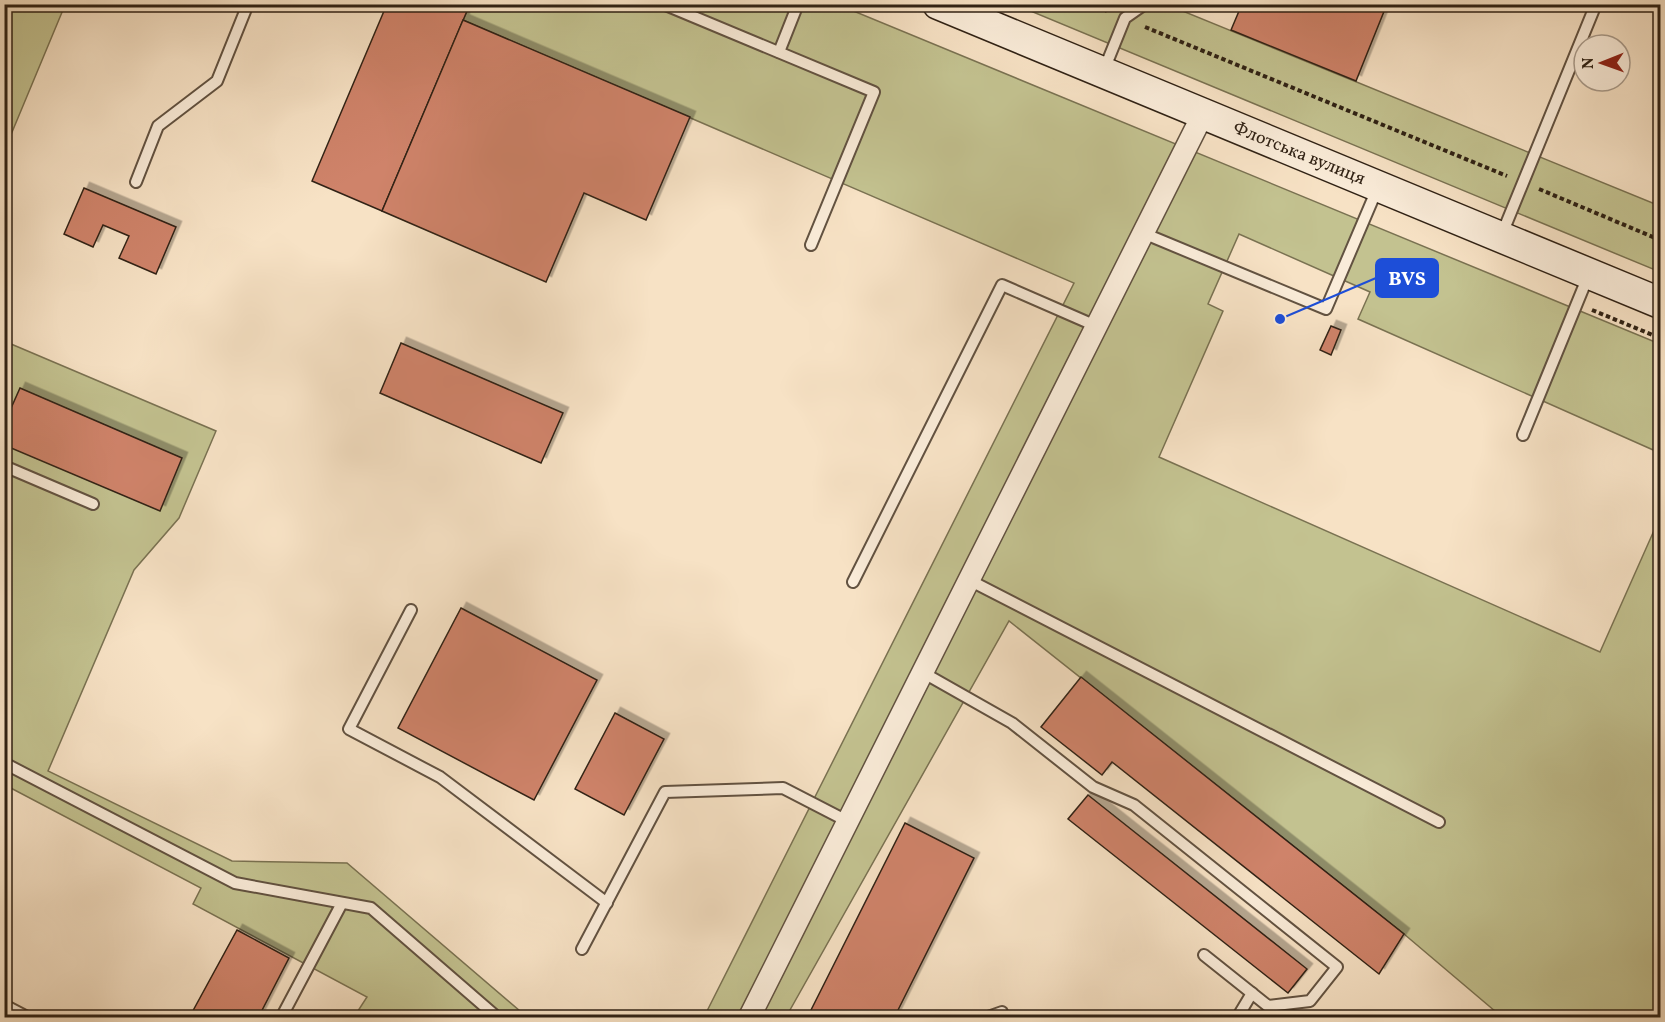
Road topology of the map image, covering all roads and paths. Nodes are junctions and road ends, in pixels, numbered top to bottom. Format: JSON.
{"nodes":[{"id":1,"x":248,"y":4,"type":"edge"},
{"id":2,"x":663,"y":4,"type":"edge"},
{"id":3,"x":798,"y":4,"type":"edge"},
{"id":4,"x":938,"y":4,"type":"edge"},
{"id":5,"x":1092,"y":4,"type":"edge"},
{"id":6,"x":1145,"y":4,"type":"edge"},
{"id":7,"x":1596,"y":4,"type":"edge"},
{"id":8,"x":1125,"y":18,"type":"junction"},
{"id":9,"x":779,"y":52,"type":"junction"},
{"id":10,"x":1103,"y":73,"type":"junction"},
{"id":11,"x":1203,"y":114,"type":"junction"},
{"id":12,"x":136,"y":182,"type":"dead end"},
{"id":13,"x":1523,"y":183,"type":"junction"},
{"id":14,"x":1378,"y":186,"type":"junction"},
{"id":15,"x":1143,"y":233,"type":"junction"},
{"id":16,"x":1501,"y":237,"type":"junction"},
{"id":17,"x":1660,"y":240,"type":"edge"},
{"id":18,"x":811,"y":245,"type":"dead end"},
{"id":19,"x":1590,"y":274,"type":"junction"},
{"id":20,"x":1660,"y":303,"type":"edge"},
{"id":21,"x":1577,"y":304,"type":"junction"},
{"id":22,"x":1096,"y":326,"type":"junction"},
{"id":23,"x":1660,"y":339,"type":"edge"},
{"id":24,"x":1523,"y":435,"type":"dead end"},
{"id":25,"x":4,"y":466,"type":"edge"},
{"id":26,"x":93,"y":504,"type":"dead end"},
{"id":27,"x":969,"y":580,"type":"junction"},
{"id":28,"x":853,"y":582,"type":"dead end"},
{"id":29,"x":411,"y":610,"type":"dead end"},
{"id":30,"x":922,"y":672,"type":"junction"},
{"id":31,"x":4,"y":763,"type":"edge"},
{"id":32,"x":847,"y":821,"type":"junction"},
{"id":33,"x":1439,"y":822,"type":"dead end"},
{"id":34,"x":342,"y":903,"type":"junction"},
{"id":35,"x":607,"y":903,"type":"junction"},
{"id":36,"x":582,"y":949,"type":"dead end"},
{"id":37,"x":1204,"y":955,"type":"dead end"},
{"id":38,"x":1252,"y":993,"type":"junction"},
{"id":39,"x":4,"y":1005,"type":"edge"},
{"id":40,"x":1002,"y":1012,"type":"dead end"},
{"id":41,"x":29,"y":1017,"type":"edge"},
{"id":42,"x":281,"y":1017,"type":"edge"},
{"id":43,"x":498,"y":1017,"type":"edge"},
{"id":44,"x":748,"y":1017,"type":"edge"},
{"id":45,"x":985,"y":1017,"type":"edge"},
{"id":46,"x":1237,"y":1017,"type":"edge"}],
"edges":[{"from":1,"to":12,"type":"lane"},
{"from":2,"to":9,"type":"lane"},
{"from":3,"to":9,"type":"lane"},
{"from":4,"to":10,"type":"street","name":"Флотська вулиця"},
{"from":5,"to":8,"type":"path"},
{"from":6,"to":8,"type":"lane"},
{"from":7,"to":13,"type":"lane"},
{"from":8,"to":10,"type":"lane"},
{"from":8,"to":13,"type":"path"},
{"from":9,"to":18,"type":"lane"},
{"from":10,"to":11,"type":"street","name":"Флотська вулиця"},
{"from":11,"to":14,"type":"street","name":"Флотська вулиця"},
{"from":11,"to":15,"type":"street"},
{"from":13,"to":16,"type":"lane"},
{"from":13,"to":17,"type":"path"},
{"from":14,"to":15,"type":"lane"},
{"from":14,"to":16,"type":"street","name":"Флотська вулиця"},
{"from":15,"to":22,"type":"street"},
{"from":16,"to":19,"type":"street","name":"Флотська вулиця"},
{"from":19,"to":20,"type":"street","name":"Флотська вулиця"},
{"from":19,"to":21,"type":"lane"},
{"from":21,"to":23,"type":"path"},
{"from":21,"to":24,"type":"lane"},
{"from":22,"to":27,"type":"street"},
{"from":22,"to":28,"type":"lane"},
{"from":25,"to":26,"type":"lane"},
{"from":27,"to":30,"type":"street"},
{"from":27,"to":33,"type":"lane"},
{"from":29,"to":35,"type":"lane"},
{"from":30,"to":32,"type":"street"},
{"from":30,"to":38,"type":"lane"},
{"from":31,"to":34,"type":"lane"},
{"from":32,"to":35,"type":"lane"},
{"from":32,"to":44,"type":"street"},
{"from":34,"to":42,"type":"lane"},
{"from":34,"to":43,"type":"lane"},
{"from":35,"to":36,"type":"lane"},
{"from":37,"to":38,"type":"lane"},
{"from":38,"to":46,"type":"lane"},
{"from":39,"to":41,"type":"lane"},
{"from":40,"to":45,"type":"lane"}]}
